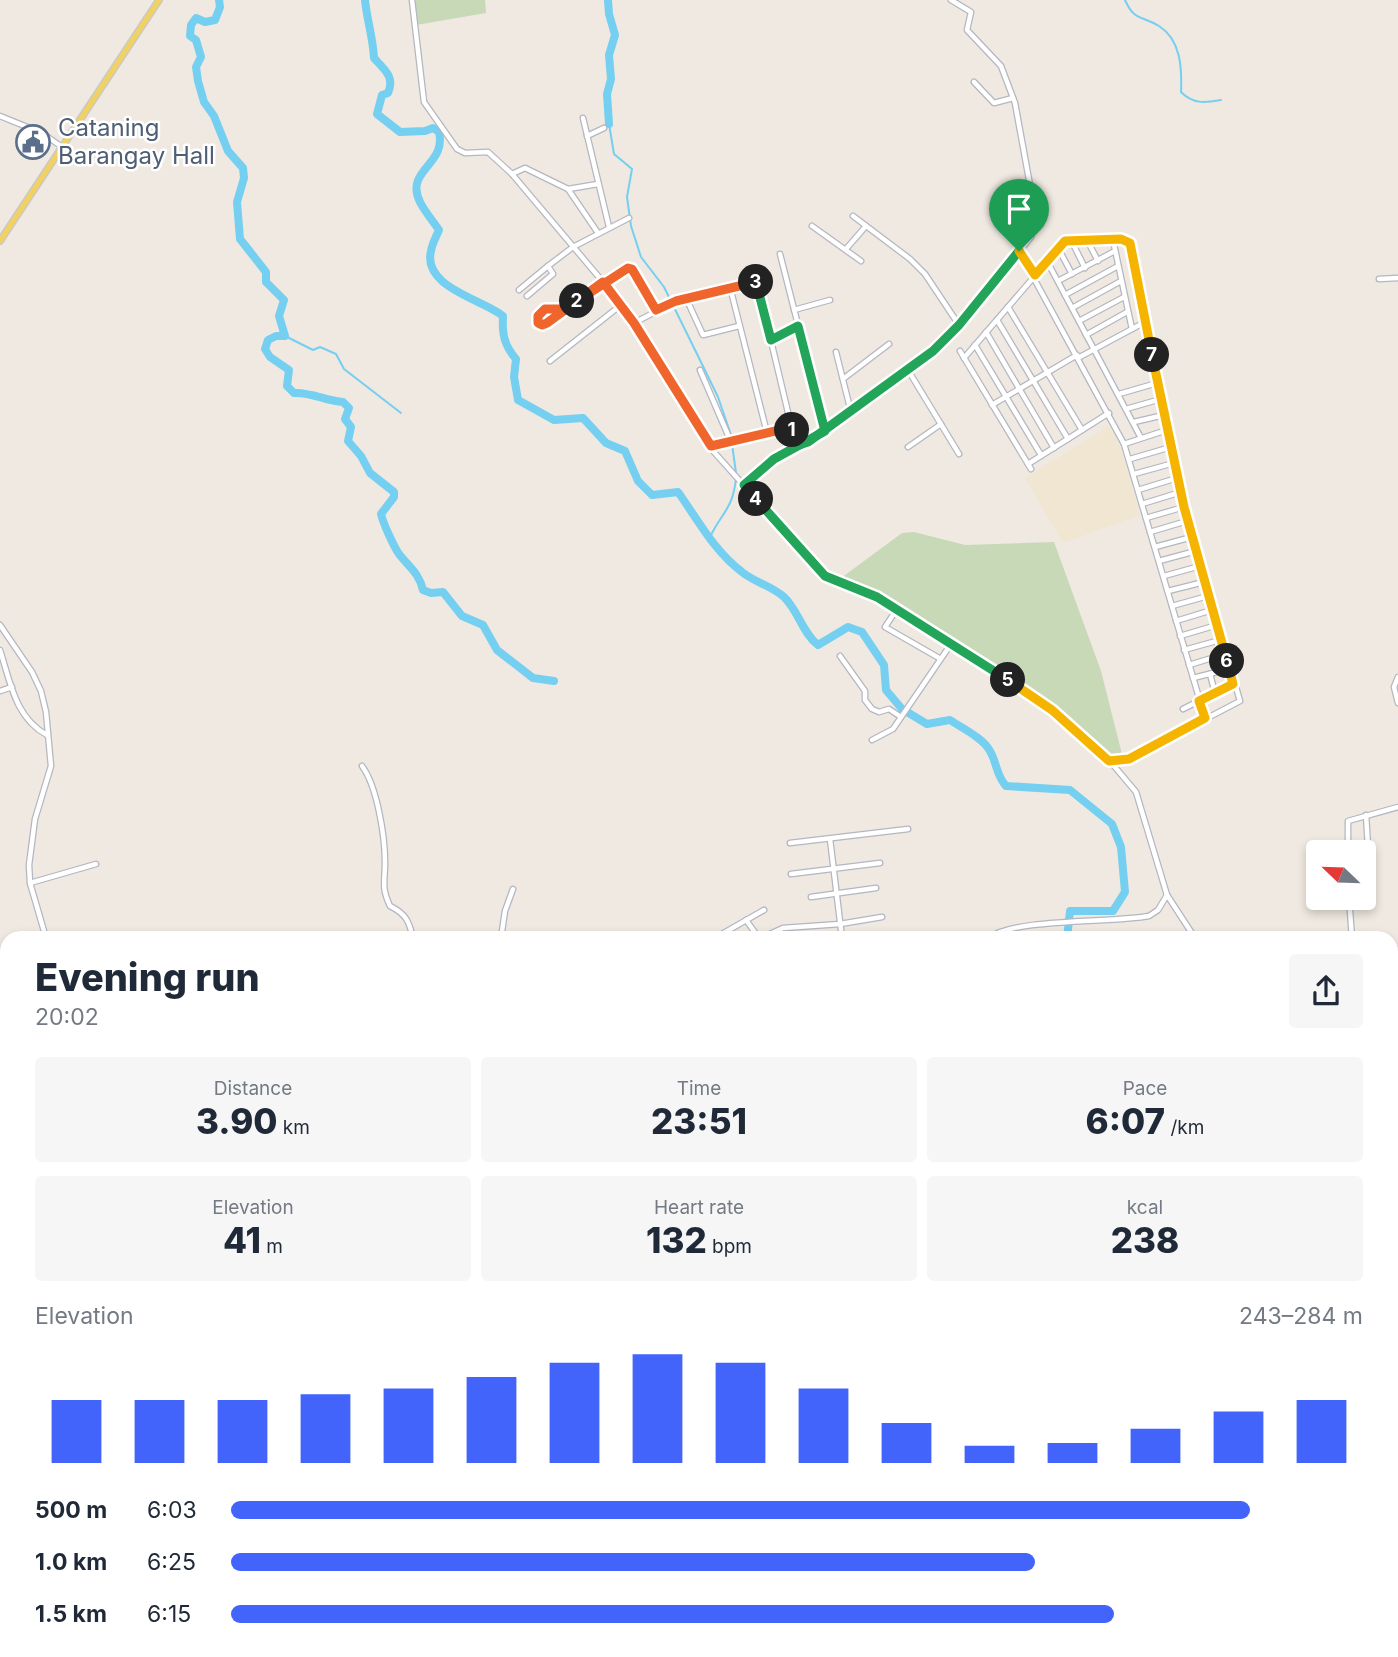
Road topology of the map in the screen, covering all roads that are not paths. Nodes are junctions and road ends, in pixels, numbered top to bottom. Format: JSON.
{"nodes":[{"id":1,"x":159,"y":0,"type":"edge"},
{"id":2,"x":412,"y":0,"type":"edge"},
{"id":3,"x":951,"y":0,"type":"edge"},
{"id":4,"x":974,"y":82,"type":"dead end"},
{"id":5,"x":1013,"y":98,"type":"junction"},
{"id":6,"x":0,"y":116,"type":"edge"},
{"id":7,"x":583,"y":118,"type":"dead end"},
{"id":8,"x":604,"y":128,"type":"dead end"},
{"id":9,"x":587,"y":136,"type":"junction"},
{"id":10,"x":62,"y":147,"type":"junction"},
{"id":11,"x":512,"y":174,"type":"junction"},
{"id":12,"x":598,"y":184,"type":"junction"},
{"id":13,"x":568,"y":189,"type":"junction"},
{"id":14,"x":853,"y":216,"type":"dead end"},
{"id":15,"x":629,"y":218,"type":"dead end"},
{"id":16,"x":812,"y":226,"type":"dead end"},
{"id":17,"x":866,"y":226,"type":"junction"},
{"id":18,"x":609,"y":227,"type":"junction"},
{"id":19,"x":598,"y":233,"type":"junction"},
{"id":20,"x":1071,"y":240,"type":"junction"},
{"id":21,"x":1087,"y":240,"type":"junction"},
{"id":22,"x":1113,"y":240,"type":"junction"},
{"id":23,"x":0,"y":242,"type":"edge"},
{"id":24,"x":573,"y":247,"type":"junction"},
{"id":25,"x":1058,"y":248,"type":"junction"},
{"id":26,"x":846,"y":249,"type":"junction"},
{"id":27,"x":1019,"y":251,"type":"junction"},
{"id":28,"x":1115,"y":251,"type":"junction"},
{"id":29,"x":780,"y":254,"type":"dead end"},
{"id":30,"x":861,"y":261,"type":"dead end"},
{"id":31,"x":1047,"y":261,"type":"junction"},
{"id":32,"x":1098,"y":261,"type":"junction"},
{"id":33,"x":548,"y":266,"type":"junction"},
{"id":34,"x":1118,"y":266,"type":"junction"},
{"id":35,"x":1085,"y":268,"type":"junction"},
{"id":36,"x":1072,"y":274,"type":"junction"},
{"id":37,"x":1035,"y":275,"type":"junction"},
{"id":38,"x":1398,"y":278,"type":"edge"},
{"id":39,"x":1379,"y":279,"type":"dead end"},
{"id":40,"x":1058,"y":281,"type":"junction"},
{"id":41,"x":1121,"y":281,"type":"junction"},
{"id":42,"x":603,"y":282,"type":"junction"},
{"id":43,"x":730,"y":287,"type":"junction"},
{"id":44,"x":519,"y":290,"type":"dead end"},
{"id":45,"x":1065,"y":295,"type":"junction"},
{"id":46,"x":527,"y":296,"type":"dead end"},
{"id":47,"x":1124,"y":297,"type":"junction"},
{"id":48,"x":686,"y":298,"type":"junction"},
{"id":49,"x":830,"y":300,"type":"dead end"},
{"id":50,"x":621,"y":305,"type":"junction"},
{"id":51,"x":1008,"y":307,"type":"junction"},
{"id":52,"x":1072,"y":308,"type":"junction"},
{"id":53,"x":565,"y":309,"type":"junction"},
{"id":54,"x":656,"y":310,"type":"junction"},
{"id":55,"x":794,"y":310,"type":"junction"},
{"id":56,"x":1127,"y":312,"type":"junction"},
{"id":57,"x":997,"y":320,"type":"junction"},
{"id":58,"x":1079,"y":321,"type":"junction"},
{"id":59,"x":1146,"y":322,"type":"junction"},
{"id":60,"x":634,"y":323,"type":"junction"},
{"id":61,"x":959,"y":325,"type":"junction"},
{"id":62,"x":739,"y":326,"type":"junction"},
{"id":63,"x":798,"y":326,"type":"junction"},
{"id":64,"x":1132,"y":329,"type":"junction"},
{"id":65,"x":986,"y":332,"type":"junction"},
{"id":66,"x":1086,"y":335,"type":"junction"},
{"id":67,"x":771,"y":340,"type":"junction"},
{"id":68,"x":889,"y":344,"type":"dead end"},
{"id":69,"x":975,"y":345,"type":"junction"},
{"id":70,"x":1094,"y":349,"type":"junction"},
{"id":71,"x":960,"y":351,"type":"dead end"},
{"id":72,"x":836,"y":352,"type":"dead end"},
{"id":73,"x":1077,"y":356,"type":"junction"},
{"id":74,"x":964,"y":358,"type":"junction"},
{"id":75,"x":550,"y":361,"type":"dead end"},
{"id":76,"x":700,"y":370,"type":"dead end"},
{"id":77,"x":908,"y":370,"type":"junction"},
{"id":78,"x":1047,"y":372,"type":"junction"},
{"id":79,"x":843,"y":379,"type":"junction"},
{"id":80,"x":1032,"y":381,"type":"junction"},
{"id":81,"x":1157,"y":383,"type":"junction"},
{"id":82,"x":1019,"y":389,"type":"junction"},
{"id":83,"x":1119,"y":394,"type":"junction"},
{"id":84,"x":1006,"y":397,"type":"junction"},
{"id":85,"x":1161,"y":399,"type":"junction"},
{"id":86,"x":992,"y":405,"type":"junction"},
{"id":87,"x":1126,"y":409,"type":"junction"},
{"id":88,"x":851,"y":412,"type":"junction"},
{"id":89,"x":1109,"y":413,"type":"junction"},
{"id":90,"x":1164,"y":414,"type":"junction"},
{"id":91,"x":1134,"y":422,"type":"junction"},
{"id":92,"x":941,"y":424,"type":"junction"},
{"id":93,"x":792,"y":427,"type":"junction"},
{"id":94,"x":1082,"y":430,"type":"junction"},
{"id":95,"x":1167,"y":430,"type":"junction"},
{"id":96,"x":825,"y":431,"type":"junction"},
{"id":97,"x":767,"y":433,"type":"junction"},
{"id":98,"x":1141,"y":438,"type":"junction"},
{"id":99,"x":1068,"y":439,"type":"junction"},
{"id":100,"x":731,"y":442,"type":"junction"},
{"id":101,"x":1124,"y":444,"type":"junction"},
{"id":102,"x":711,"y":446,"type":"junction"},
{"id":103,"x":796,"y":446,"type":"junction"},
{"id":104,"x":908,"y":447,"type":"dead end"},
{"id":105,"x":1054,"y":447,"type":"junction"},
{"id":106,"x":1171,"y":447,"type":"junction"},
{"id":107,"x":958,"y":454,"type":"dead end"},
{"id":108,"x":1041,"y":456,"type":"junction"},
{"id":109,"x":1130,"y":459,"type":"junction"},
{"id":110,"x":1174,"y":463,"type":"junction"},
{"id":111,"x":1134,"y":474,"type":"junction"},
{"id":112,"x":1177,"y":478,"type":"junction"},
{"id":113,"x":744,"y":485,"type":"junction"},
{"id":114,"x":1138,"y":490,"type":"junction"},
{"id":115,"x":1181,"y":492,"type":"junction"},
{"id":116,"x":1142,"y":504,"type":"junction"},
{"id":117,"x":1184,"y":507,"type":"junction"},
{"id":118,"x":1146,"y":518,"type":"junction"},
{"id":119,"x":1187,"y":521,"type":"junction"},
{"id":120,"x":1150,"y":532,"type":"junction"},
{"id":121,"x":1192,"y":537,"type":"junction"},
{"id":122,"x":1155,"y":547,"type":"junction"},
{"id":123,"x":1196,"y":551,"type":"junction"},
{"id":124,"x":1159,"y":561,"type":"junction"},
{"id":125,"x":1200,"y":566,"type":"junction"},
{"id":126,"x":1164,"y":576,"type":"junction"},
{"id":127,"x":1205,"y":582,"type":"junction"},
{"id":128,"x":1168,"y":592,"type":"junction"},
{"id":129,"x":1208,"y":596,"type":"junction"},
{"id":130,"x":1172,"y":606,"type":"junction"},
{"id":131,"x":897,"y":609,"type":"junction"},
{"id":132,"x":1212,"y":610,"type":"junction"},
{"id":133,"x":1176,"y":621,"type":"junction"},
{"id":134,"x":0,"y":625,"type":"edge"},
{"id":135,"x":1217,"y":625,"type":"junction"},
{"id":136,"x":1180,"y":636,"type":"junction"},
{"id":137,"x":1221,"y":640,"type":"junction"},
{"id":138,"x":951,"y":644,"type":"junction"},
{"id":139,"x":0,"y":650,"type":"edge"},
{"id":140,"x":1184,"y":650,"type":"junction"},
{"id":141,"x":1225,"y":654,"type":"junction"},
{"id":142,"x":840,"y":656,"type":"dead end"},
{"id":143,"x":939,"y":658,"type":"junction"},
{"id":144,"x":1189,"y":664,"type":"junction"},
{"id":145,"x":1229,"y":669,"type":"junction"},
{"id":146,"x":1210,"y":674,"type":"junction"},
{"id":147,"x":1398,"y":677,"type":"edge"},
{"id":148,"x":1193,"y":678,"type":"junction"},
{"id":149,"x":1233,"y":684,"type":"junction"},
{"id":150,"x":12,"y":687,"type":"junction"},
{"id":151,"x":0,"y":691,"type":"edge"},
{"id":152,"x":1215,"y":694,"type":"junction"},
{"id":153,"x":1199,"y":701,"type":"junction"},
{"id":154,"x":1398,"y":703,"type":"edge"},
{"id":155,"x":1183,"y":709,"type":"dead end"},
{"id":156,"x":902,"y":715,"type":"junction"},
{"id":157,"x":1205,"y":718,"type":"junction"},
{"id":158,"x":47,"y":735,"type":"junction"},
{"id":159,"x":872,"y":740,"type":"dead end"},
{"id":160,"x":1109,"y":761,"type":"junction"},
{"id":161,"x":362,"y":766,"type":"dead end"},
{"id":162,"x":1398,"y":807,"type":"edge"},
{"id":163,"x":1367,"y":815,"type":"junction"},
{"id":164,"x":908,"y":829,"type":"dead end"},
{"id":165,"x":830,"y":839,"type":"junction"},
{"id":166,"x":1348,"y":840,"type":"edge"},
{"id":167,"x":1368,"y":840,"type":"edge"},
{"id":168,"x":790,"y":843,"type":"dead end"},
{"id":169,"x":880,"y":863,"type":"dead end"},
{"id":170,"x":96,"y":864,"type":"dead end"},
{"id":171,"x":834,"y":868,"type":"junction"},
{"id":172,"x":791,"y":874,"type":"dead end"},
{"id":173,"x":30,"y":883,"type":"junction"},
{"id":174,"x":876,"y":888,"type":"dead end"},
{"id":175,"x":513,"y":889,"type":"dead end"},
{"id":176,"x":837,"y":894,"type":"junction"},
{"id":177,"x":1167,"y":895,"type":"junction"},
{"id":178,"x":811,"y":897,"type":"dead end"},
{"id":179,"x":764,"y":909,"type":"dead end"},
{"id":180,"x":1350,"y":910,"type":"edge"},
{"id":181,"x":882,"y":917,"type":"dead end"},
{"id":182,"x":746,"y":920,"type":"junction"},
{"id":183,"x":840,"y":924,"type":"junction"},
{"id":184,"x":44,"y":931,"type":"edge"},
{"id":185,"x":411,"y":931,"type":"edge"},
{"id":186,"x":502,"y":931,"type":"edge"},
{"id":187,"x":727,"y":931,"type":"edge"},
{"id":188,"x":755,"y":931,"type":"edge"},
{"id":189,"x":776,"y":931,"type":"edge"},
{"id":190,"x":841,"y":931,"type":"edge"},
{"id":191,"x":1007,"y":931,"type":"edge"},
{"id":192,"x":1190,"y":931,"type":"edge"},
{"id":193,"x":1351,"y":931,"type":"edge"},
{"id":194,"x":0,"y":1164,"type":"edge"},
{"id":195,"x":0,"y":1188,"type":"edge"}],
"edges":[{"from":1,"to":10,"type":"main road"},
{"from":2,"to":11,"type":"street"},
{"from":3,"to":5,"type":"street"},
{"from":4,"to":5,"type":"street"},
{"from":5,"to":27,"type":"street"},
{"from":6,"to":10,"type":"street"},
{"from":7,"to":9,"type":"street"},
{"from":8,"to":9,"type":"street"},
{"from":9,"to":12,"type":"street"},
{"from":10,"to":23,"type":"main road"},
{"from":11,"to":13,"type":"street"},
{"from":11,"to":24,"type":"street"},
{"from":12,"to":13,"type":"street"},
{"from":12,"to":18,"type":"street"},
{"from":13,"to":19,"type":"street"},
{"from":14,"to":17,"type":"street"},
{"from":15,"to":18,"type":"street"},
{"from":16,"to":26,"type":"street"},
{"from":17,"to":26,"type":"street"},
{"from":17,"to":61,"type":"street"},
{"from":18,"to":19,"type":"street"},
{"from":19,"to":24,"type":"street"},
{"from":20,"to":21,"type":"street"},
{"from":20,"to":25,"type":"street"},
{"from":20,"to":35,"type":"street"},
{"from":21,"to":22,"type":"street"},
{"from":21,"to":32,"type":"street"},
{"from":22,"to":28,"type":"street"},
{"from":22,"to":59,"type":"street"},
{"from":24,"to":33,"type":"street"},
{"from":24,"to":42,"type":"street"},
{"from":25,"to":31,"type":"street"},
{"from":25,"to":36,"type":"street"},
{"from":26,"to":30,"type":"street"},
{"from":27,"to":37,"type":"street"},
{"from":27,"to":61,"type":"street"},
{"from":28,"to":32,"type":"street"},
{"from":28,"to":34,"type":"street"},
{"from":29,"to":55,"type":"street"},
{"from":31,"to":37,"type":"street"},
{"from":31,"to":40,"type":"street"},
{"from":32,"to":35,"type":"street"},
{"from":33,"to":44,"type":"street"},
{"from":33,"to":46,"type":"street"},
{"from":34,"to":41,"type":"street"},
{"from":34,"to":45,"type":"street"},
{"from":35,"to":36,"type":"street"},
{"from":36,"to":40,"type":"street"},
{"from":37,"to":51,"type":"street"},
{"from":37,"to":73,"type":"street"},
{"from":38,"to":39,"type":"street"},
{"from":40,"to":45,"type":"street"},
{"from":41,"to":47,"type":"street"},
{"from":41,"to":52,"type":"street"},
{"from":42,"to":50,"type":"street"},
{"from":42,"to":53,"type":"street"},
{"from":42,"to":54,"type":"street"},
{"from":43,"to":48,"type":"street"},
{"from":43,"to":62,"type":"street"},
{"from":43,"to":67,"type":"street"},
{"from":45,"to":52,"type":"street"},
{"from":47,"to":56,"type":"street"},
{"from":47,"to":58,"type":"street"},
{"from":48,"to":54,"type":"street"},
{"from":48,"to":62,"type":"street"},
{"from":49,"to":55,"type":"street"},
{"from":50,"to":60,"type":"street"},
{"from":50,"to":75,"type":"street"},
{"from":51,"to":57,"type":"street"},
{"from":51,"to":78,"type":"street"},
{"from":52,"to":58,"type":"street"},
{"from":53,"to":53,"type":"street"},
{"from":54,"to":60,"type":"street"},
{"from":55,"to":63,"type":"street"},
{"from":56,"to":64,"type":"street"},
{"from":56,"to":66,"type":"street"},
{"from":57,"to":65,"type":"street"},
{"from":57,"to":80,"type":"street"},
{"from":58,"to":66,"type":"street"},
{"from":59,"to":64,"type":"street"},
{"from":59,"to":81,"type":"street"},
{"from":60,"to":102,"type":"street"},
{"from":61,"to":77,"type":"street"},
{"from":62,"to":97,"type":"street"},
{"from":63,"to":67,"type":"street"},
{"from":63,"to":96,"type":"street"},
{"from":64,"to":70,"type":"street"},
{"from":65,"to":69,"type":"street"},
{"from":65,"to":82,"type":"street"},
{"from":66,"to":70,"type":"street"},
{"from":67,"to":93,"type":"street"},
{"from":68,"to":79,"type":"street"},
{"from":69,"to":74,"type":"street"},
{"from":69,"to":84,"type":"street"},
{"from":70,"to":73,"type":"street"},
{"from":70,"to":83,"type":"street"},
{"from":71,"to":74,"type":"street"},
{"from":72,"to":79,"type":"street"},
{"from":73,"to":78,"type":"street"},
{"from":73,"to":89,"type":"street"},
{"from":74,"to":86,"type":"street"},
{"from":76,"to":100,"type":"street"},
{"from":77,"to":88,"type":"street"},
{"from":77,"to":92,"type":"street"},
{"from":78,"to":80,"type":"street"},
{"from":78,"to":94,"type":"street"},
{"from":79,"to":88,"type":"street"},
{"from":80,"to":82,"type":"street"},
{"from":80,"to":99,"type":"street"},
{"from":81,"to":83,"type":"street"},
{"from":81,"to":85,"type":"street"},
{"from":82,"to":84,"type":"street"},
{"from":82,"to":105,"type":"street"},
{"from":83,"to":87,"type":"street"},
{"from":84,"to":86,"type":"street"},
{"from":84,"to":108,"type":"street"},
{"from":85,"to":87,"type":"street"},
{"from":85,"to":90,"type":"street"},
{"from":86,"to":108,"type":"street"},
{"from":87,"to":91,"type":"street"},
{"from":88,"to":96,"type":"street"},
{"from":89,"to":94,"type":"street"},
{"from":89,"to":101,"type":"street"},
{"from":90,"to":91,"type":"street"},
{"from":90,"to":95,"type":"street"},
{"from":91,"to":98,"type":"street"},
{"from":92,"to":104,"type":"street"},
{"from":92,"to":107,"type":"street"},
{"from":93,"to":97,"type":"street"},
{"from":93,"to":103,"type":"street"},
{"from":94,"to":99,"type":"street"},
{"from":95,"to":98,"type":"street"},
{"from":95,"to":106,"type":"street"},
{"from":96,"to":103,"type":"street"},
{"from":97,"to":100,"type":"street"},
{"from":98,"to":101,"type":"street"},
{"from":99,"to":105,"type":"street"},
{"from":100,"to":102,"type":"street"},
{"from":101,"to":109,"type":"street"},
{"from":102,"to":113,"type":"street"},
{"from":103,"to":113,"type":"street"},
{"from":105,"to":108,"type":"street"},
{"from":106,"to":109,"type":"street"},
{"from":106,"to":110,"type":"street"},
{"from":109,"to":111,"type":"street"},
{"from":110,"to":111,"type":"street"},
{"from":110,"to":112,"type":"street"},
{"from":111,"to":114,"type":"street"},
{"from":112,"to":114,"type":"street"},
{"from":112,"to":115,"type":"street"},
{"from":113,"to":131,"type":"street"},
{"from":114,"to":116,"type":"street"},
{"from":115,"to":116,"type":"street"},
{"from":115,"to":117,"type":"street"},
{"from":116,"to":118,"type":"street"},
{"from":117,"to":118,"type":"street"},
{"from":117,"to":119,"type":"street"},
{"from":118,"to":120,"type":"street"},
{"from":119,"to":120,"type":"street"},
{"from":119,"to":121,"type":"street"},
{"from":120,"to":122,"type":"street"},
{"from":121,"to":122,"type":"street"},
{"from":121,"to":123,"type":"street"},
{"from":122,"to":124,"type":"street"},
{"from":123,"to":124,"type":"street"},
{"from":123,"to":125,"type":"street"},
{"from":124,"to":126,"type":"street"},
{"from":125,"to":126,"type":"street"},
{"from":125,"to":127,"type":"street"},
{"from":126,"to":128,"type":"street"},
{"from":127,"to":128,"type":"street"},
{"from":127,"to":129,"type":"street"},
{"from":128,"to":130,"type":"street"},
{"from":129,"to":130,"type":"street"},
{"from":129,"to":132,"type":"street"},
{"from":130,"to":133,"type":"street"},
{"from":131,"to":138,"type":"street"},
{"from":131,"to":143,"type":"street"},
{"from":132,"to":133,"type":"street"},
{"from":132,"to":135,"type":"street"},
{"from":133,"to":136,"type":"street"},
{"from":134,"to":158,"type":"street"},
{"from":135,"to":136,"type":"street"},
{"from":135,"to":137,"type":"street"},
{"from":136,"to":140,"type":"street"},
{"from":137,"to":140,"type":"street"},
{"from":137,"to":141,"type":"street"},
{"from":138,"to":143,"type":"street"},
{"from":138,"to":160,"type":"street"},
{"from":139,"to":150,"type":"street"},
{"from":140,"to":144,"type":"street"},
{"from":141,"to":144,"type":"street"},
{"from":141,"to":145,"type":"street"},
{"from":142,"to":156,"type":"street"},
{"from":143,"to":156,"type":"street"},
{"from":144,"to":148,"type":"street"},
{"from":145,"to":146,"type":"street"},
{"from":145,"to":149,"type":"street"},
{"from":146,"to":148,"type":"street"},
{"from":146,"to":152,"type":"street"},
{"from":147,"to":154,"type":"street"},
{"from":148,"to":153,"type":"street"},
{"from":149,"to":152,"type":"street"},
{"from":149,"to":157,"type":"street"},
{"from":150,"to":151,"type":"street"},
{"from":150,"to":158,"type":"street"},
{"from":152,"to":153,"type":"street"},
{"from":153,"to":155,"type":"street"},
{"from":153,"to":157,"type":"street"},
{"from":156,"to":159,"type":"street"},
{"from":157,"to":160,"type":"street"},
{"from":158,"to":173,"type":"street"},
{"from":160,"to":177,"type":"street"},
{"from":161,"to":185,"type":"street"},
{"from":162,"to":163,"type":"street"},
{"from":163,"to":166,"type":"street"},
{"from":163,"to":167,"type":"street"},
{"from":164,"to":165,"type":"street"},
{"from":165,"to":168,"type":"street"},
{"from":165,"to":171,"type":"street"},
{"from":169,"to":171,"type":"street"},
{"from":170,"to":173,"type":"street"},
{"from":171,"to":172,"type":"street"},
{"from":171,"to":176,"type":"street"},
{"from":173,"to":184,"type":"street"},
{"from":174,"to":176,"type":"street"},
{"from":175,"to":186,"type":"street"},
{"from":176,"to":178,"type":"street"},
{"from":176,"to":183,"type":"street"},
{"from":177,"to":191,"type":"street"},
{"from":177,"to":192,"type":"street"},
{"from":179,"to":182,"type":"street"},
{"from":180,"to":193,"type":"street"},
{"from":181,"to":183,"type":"street"},
{"from":182,"to":187,"type":"street"},
{"from":182,"to":188,"type":"street"},
{"from":183,"to":189,"type":"street"},
{"from":183,"to":190,"type":"street"},
{"from":194,"to":195,"type":"street"}]}
